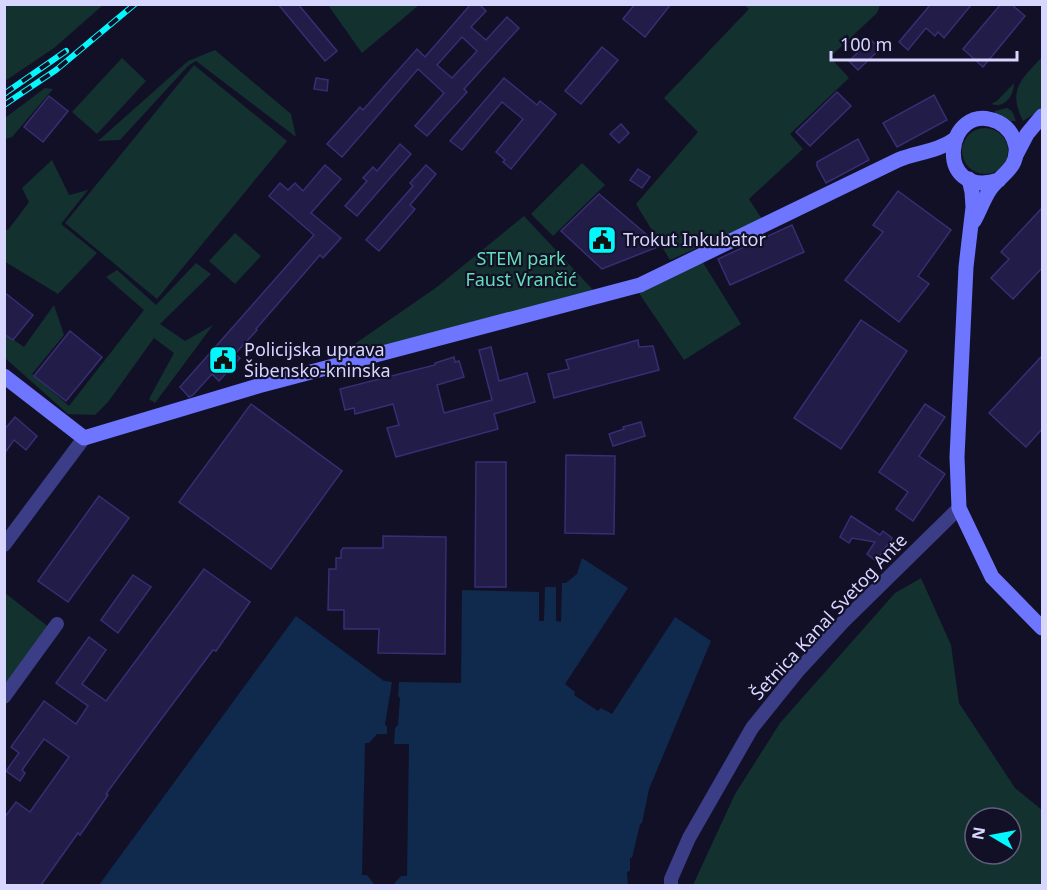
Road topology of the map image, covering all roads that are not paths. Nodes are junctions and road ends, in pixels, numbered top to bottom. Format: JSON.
{"nodes":[{"id":1,"x":1042,"y":116,"type":"edge"},
{"id":2,"x":1004,"y":126,"type":"junction"},
{"id":3,"x":955,"y":139,"type":"junction"},
{"id":4,"x":925,"y":152,"type":"junction"},
{"id":5,"x":1016,"y":155,"type":"junction"},
{"id":6,"x":955,"y":164,"type":"junction"},
{"id":7,"x":969,"y":179,"type":"junction"},
{"id":8,"x":999,"y":180,"type":"junction"},
{"id":9,"x":972,"y":226,"type":"junction"},
{"id":10,"x":4,"y":376,"type":"edge"},
{"id":11,"x":84,"y":438,"type":"junction"},
{"id":12,"x":959,"y":508,"type":"junction"},
{"id":13,"x":4,"y":544,"type":"edge"},
{"id":14,"x":57,"y":624,"type":"dead end"},
{"id":15,"x":1042,"y":628,"type":"edge"},
{"id":16,"x":4,"y":697,"type":"edge"},
{"id":17,"x":671,"y":885,"type":"edge"}],
"edges":[{"from":1,"to":2,"type":"street"},
{"from":1,"to":5,"type":"street"},
{"from":2,"to":3,"type":"street"},
{"from":2,"to":5,"type":"street"},
{"from":3,"to":4,"type":"street"},
{"from":3,"to":6,"type":"street"},
{"from":4,"to":6,"type":"street"},
{"from":4,"to":11,"type":"street"},
{"from":5,"to":8,"type":"street"},
{"from":6,"to":7,"type":"street"},
{"from":7,"to":8,"type":"street"},
{"from":7,"to":9,"type":"street"},
{"from":8,"to":9,"type":"street"},
{"from":9,"to":12,"type":"street"},
{"from":10,"to":11,"type":"street"},
{"from":11,"to":13,"type":"street"},
{"from":12,"to":15,"type":"street"},
{"from":12,"to":17,"type":"street","name":"Šetnica Kanal Svetog Ante"},
{"from":14,"to":16,"type":"street"}]}
